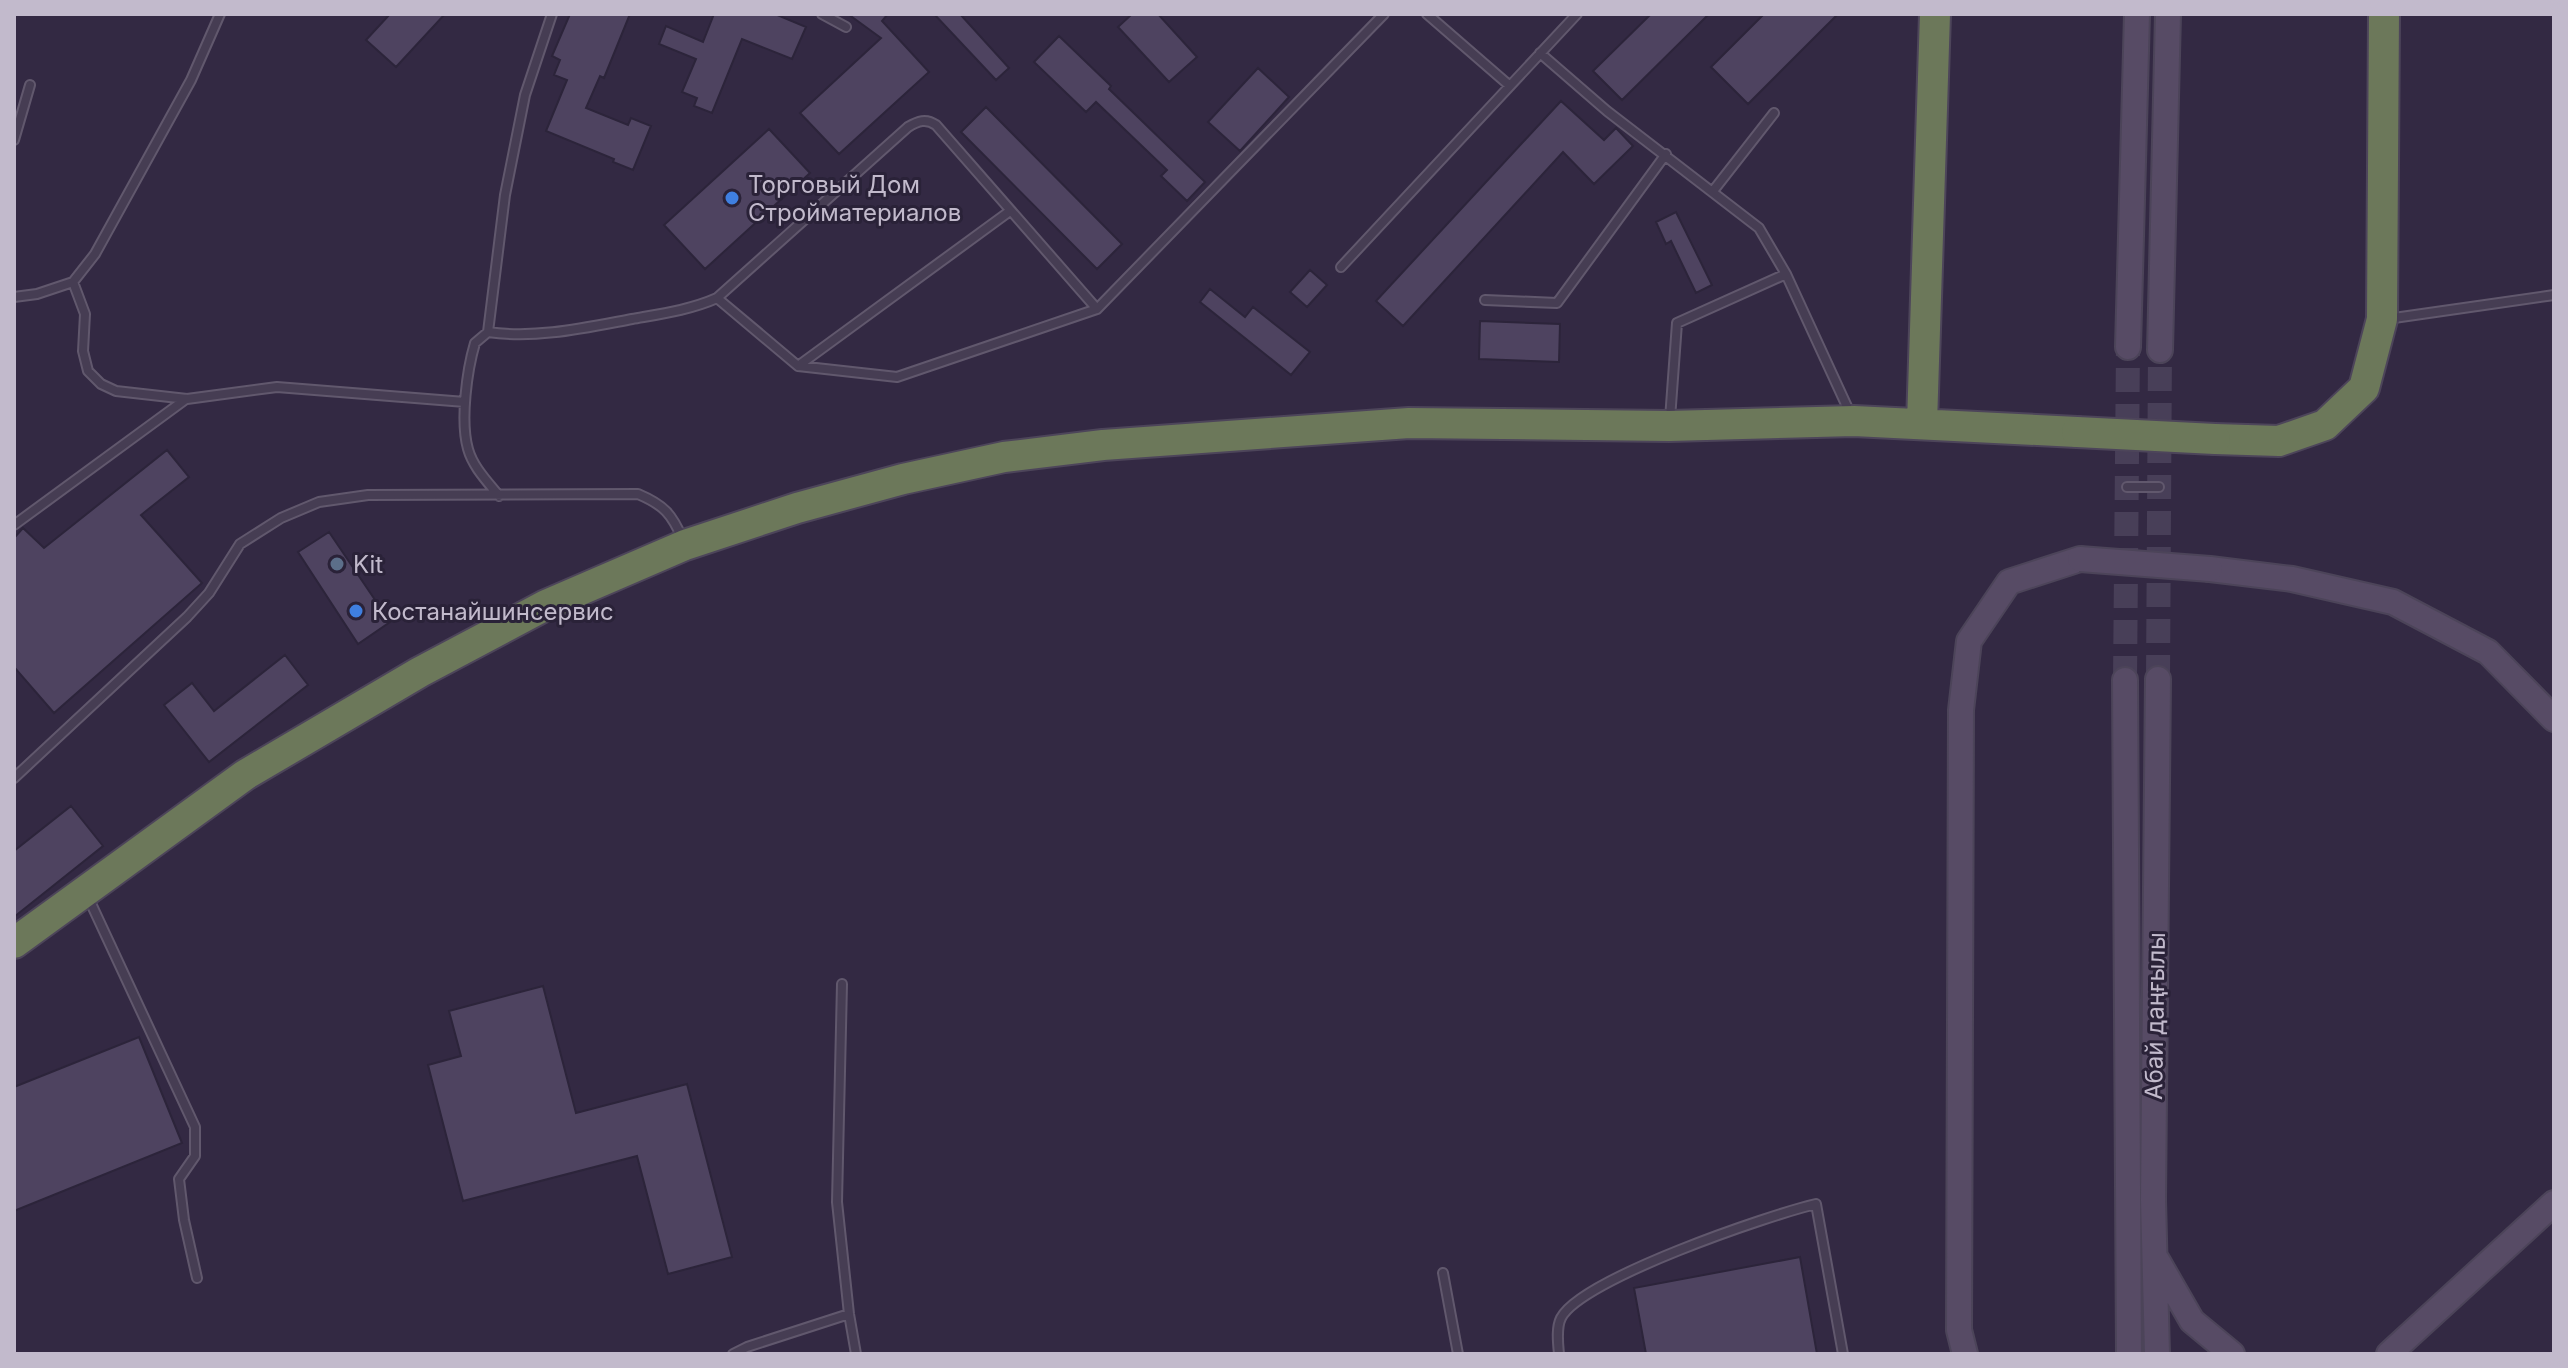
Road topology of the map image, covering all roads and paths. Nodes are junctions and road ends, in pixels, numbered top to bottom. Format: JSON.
{"nodes":[{"id":1,"x":220,"y":14,"type":"edge"},
{"id":2,"x":552,"y":14,"type":"edge"},
{"id":3,"x":822,"y":14,"type":"edge"},
{"id":4,"x":1384,"y":14,"type":"edge"},
{"id":5,"x":1427,"y":14,"type":"edge"},
{"id":6,"x":1577,"y":14,"type":"edge"},
{"id":7,"x":1935,"y":14,"type":"edge"},
{"id":8,"x":2137,"y":14,"type":"edge"},
{"id":9,"x":2168,"y":14,"type":"edge"},
{"id":10,"x":2384,"y":14,"type":"edge"},
{"id":11,"x":846,"y":27,"type":"dead end"},
{"id":12,"x":1540,"y":53,"type":"junction"},
{"id":13,"x":30,"y":85,"type":"dead end"},
{"id":14,"x":1510,"y":86,"type":"junction"},
{"id":15,"x":1774,"y":113,"type":"dead end"},
{"id":16,"x":14,"y":140,"type":"edge"},
{"id":17,"x":1666,"y":154,"type":"junction"},
{"id":18,"x":1713,"y":191,"type":"junction"},
{"id":19,"x":1010,"y":211,"type":"junction"},
{"id":20,"x":1341,"y":267,"type":"dead end"},
{"id":21,"x":1786,"y":274,"type":"junction"},
{"id":22,"x":73,"y":282,"type":"junction"},
{"id":23,"x":2554,"y":295,"type":"edge"},
{"id":24,"x":14,"y":297,"type":"edge"},
{"id":25,"x":717,"y":298,"type":"junction"},
{"id":26,"x":1485,"y":300,"type":"dead end"},
{"id":27,"x":1097,"y":309,"type":"junction"},
{"id":28,"x":2382,"y":319,"type":"junction"},
{"id":29,"x":488,"y":332,"type":"junction"},
{"id":30,"x":2128,"y":347,"type":"tunnel mouth"},
{"id":31,"x":2160,"y":350,"type":"tunnel mouth"},
{"id":32,"x":798,"y":366,"type":"junction"},
{"id":33,"x":187,"y":399,"type":"junction"},
{"id":34,"x":465,"y":402,"type":"junction"},
{"id":35,"x":1854,"y":421,"type":"junction"},
{"id":36,"x":1922,"y":424,"type":"junction"},
{"id":37,"x":1669,"y":426,"type":"junction"},
{"id":38,"x":2127,"y":487,"type":"dead end"},
{"id":39,"x":2159,"y":487,"type":"dead end"},
{"id":40,"x":499,"y":496,"type":"junction"},
{"id":41,"x":14,"y":525,"type":"edge"},
{"id":42,"x":685,"y":545,"type":"junction"},
{"id":43,"x":2158,"y":679,"type":"tunnel mouth"},
{"id":44,"x":2125,"y":680,"type":"tunnel mouth"},
{"id":45,"x":2554,"y":719,"type":"edge"},
{"id":46,"x":14,"y":778,"type":"edge"},
{"id":47,"x":85,"y":891,"type":"junction"},
{"id":48,"x":14,"y":943,"type":"edge"},
{"id":49,"x":842,"y":984,"type":"dead end"},
{"id":50,"x":2554,"y":1203,"type":"edge"},
{"id":51,"x":2156,"y":1259,"type":"junction"},
{"id":52,"x":1443,"y":1273,"type":"dead end"},
{"id":53,"x":197,"y":1278,"type":"dead end"},
{"id":54,"x":849,"y":1314,"type":"junction"},
{"id":55,"x":733,"y":1354,"type":"edge"},
{"id":56,"x":856,"y":1354,"type":"edge"},
{"id":57,"x":1458,"y":1354,"type":"edge"},
{"id":58,"x":1559,"y":1354,"type":"edge"},
{"id":59,"x":1843,"y":1354,"type":"edge"},
{"id":60,"x":1965,"y":1354,"type":"edge"},
{"id":61,"x":2129,"y":1354,"type":"edge"},
{"id":62,"x":2157,"y":1354,"type":"edge"},
{"id":63,"x":2232,"y":1354,"type":"edge"},
{"id":64,"x":2389,"y":1354,"type":"edge"}],
"edges":[{"from":1,"to":22,"type":"lane"},
{"from":2,"to":29,"type":"lane"},
{"from":3,"to":11,"type":"lane"},
{"from":4,"to":27,"type":"lane"},
{"from":5,"to":14,"type":"lane"},
{"from":6,"to":12,"type":"lane"},
{"from":7,"to":36,"type":"highway"},
{"from":8,"to":30,"type":"main road"},
{"from":9,"to":31,"type":"main road"},
{"from":10,"to":28,"type":"highway"},
{"from":12,"to":14,"type":"lane"},
{"from":12,"to":17,"type":"lane"},
{"from":13,"to":16,"type":"lane"},
{"from":14,"to":20,"type":"lane"},
{"from":15,"to":18,"type":"lane"},
{"from":17,"to":18,"type":"lane"},
{"from":17,"to":26,"type":"lane"},
{"from":18,"to":21,"type":"lane"},
{"from":19,"to":25,"type":"lane"},
{"from":19,"to":27,"type":"lane"},
{"from":19,"to":32,"type":"lane"},
{"from":21,"to":35,"type":"lane"},
{"from":21,"to":37,"type":"lane"},
{"from":22,"to":24,"type":"lane"},
{"from":22,"to":33,"type":"lane"},
{"from":23,"to":28,"type":"lane"},
{"from":25,"to":29,"type":"lane"},
{"from":25,"to":32,"type":"lane"},
{"from":27,"to":32,"type":"lane"},
{"from":28,"to":36,"type":"highway","bridge":true},
{"from":29,"to":34,"type":"lane"},
{"from":33,"to":34,"type":"lane"},
{"from":33,"to":41,"type":"lane"},
{"from":34,"to":40,"type":"lane"},
{"from":35,"to":36,"type":"highway"},
{"from":35,"to":37,"type":"highway"},
{"from":37,"to":42,"type":"highway"},
{"from":38,"to":39,"type":"lane"},
{"from":40,"to":42,"type":"lane"},
{"from":40,"to":46,"type":"lane"},
{"from":42,"to":47,"type":"highway"},
{"from":43,"to":51,"type":"main road","name":"Абай даңғылы"},
{"from":44,"to":61,"type":"main road","name":"Абай даңғылы"},
{"from":45,"to":60,"type":"main road","bridge":true},
{"from":47,"to":48,"type":"highway"},
{"from":47,"to":53,"type":"lane"},
{"from":49,"to":54,"type":"lane"},
{"from":50,"to":64,"type":"main road"},
{"from":51,"to":62,"type":"main road","name":"Абай даңғылы"},
{"from":51,"to":63,"type":"main road"},
{"from":52,"to":57,"type":"lane"},
{"from":54,"to":55,"type":"lane"},
{"from":54,"to":56,"type":"lane"},
{"from":58,"to":59,"type":"lane"}]}
